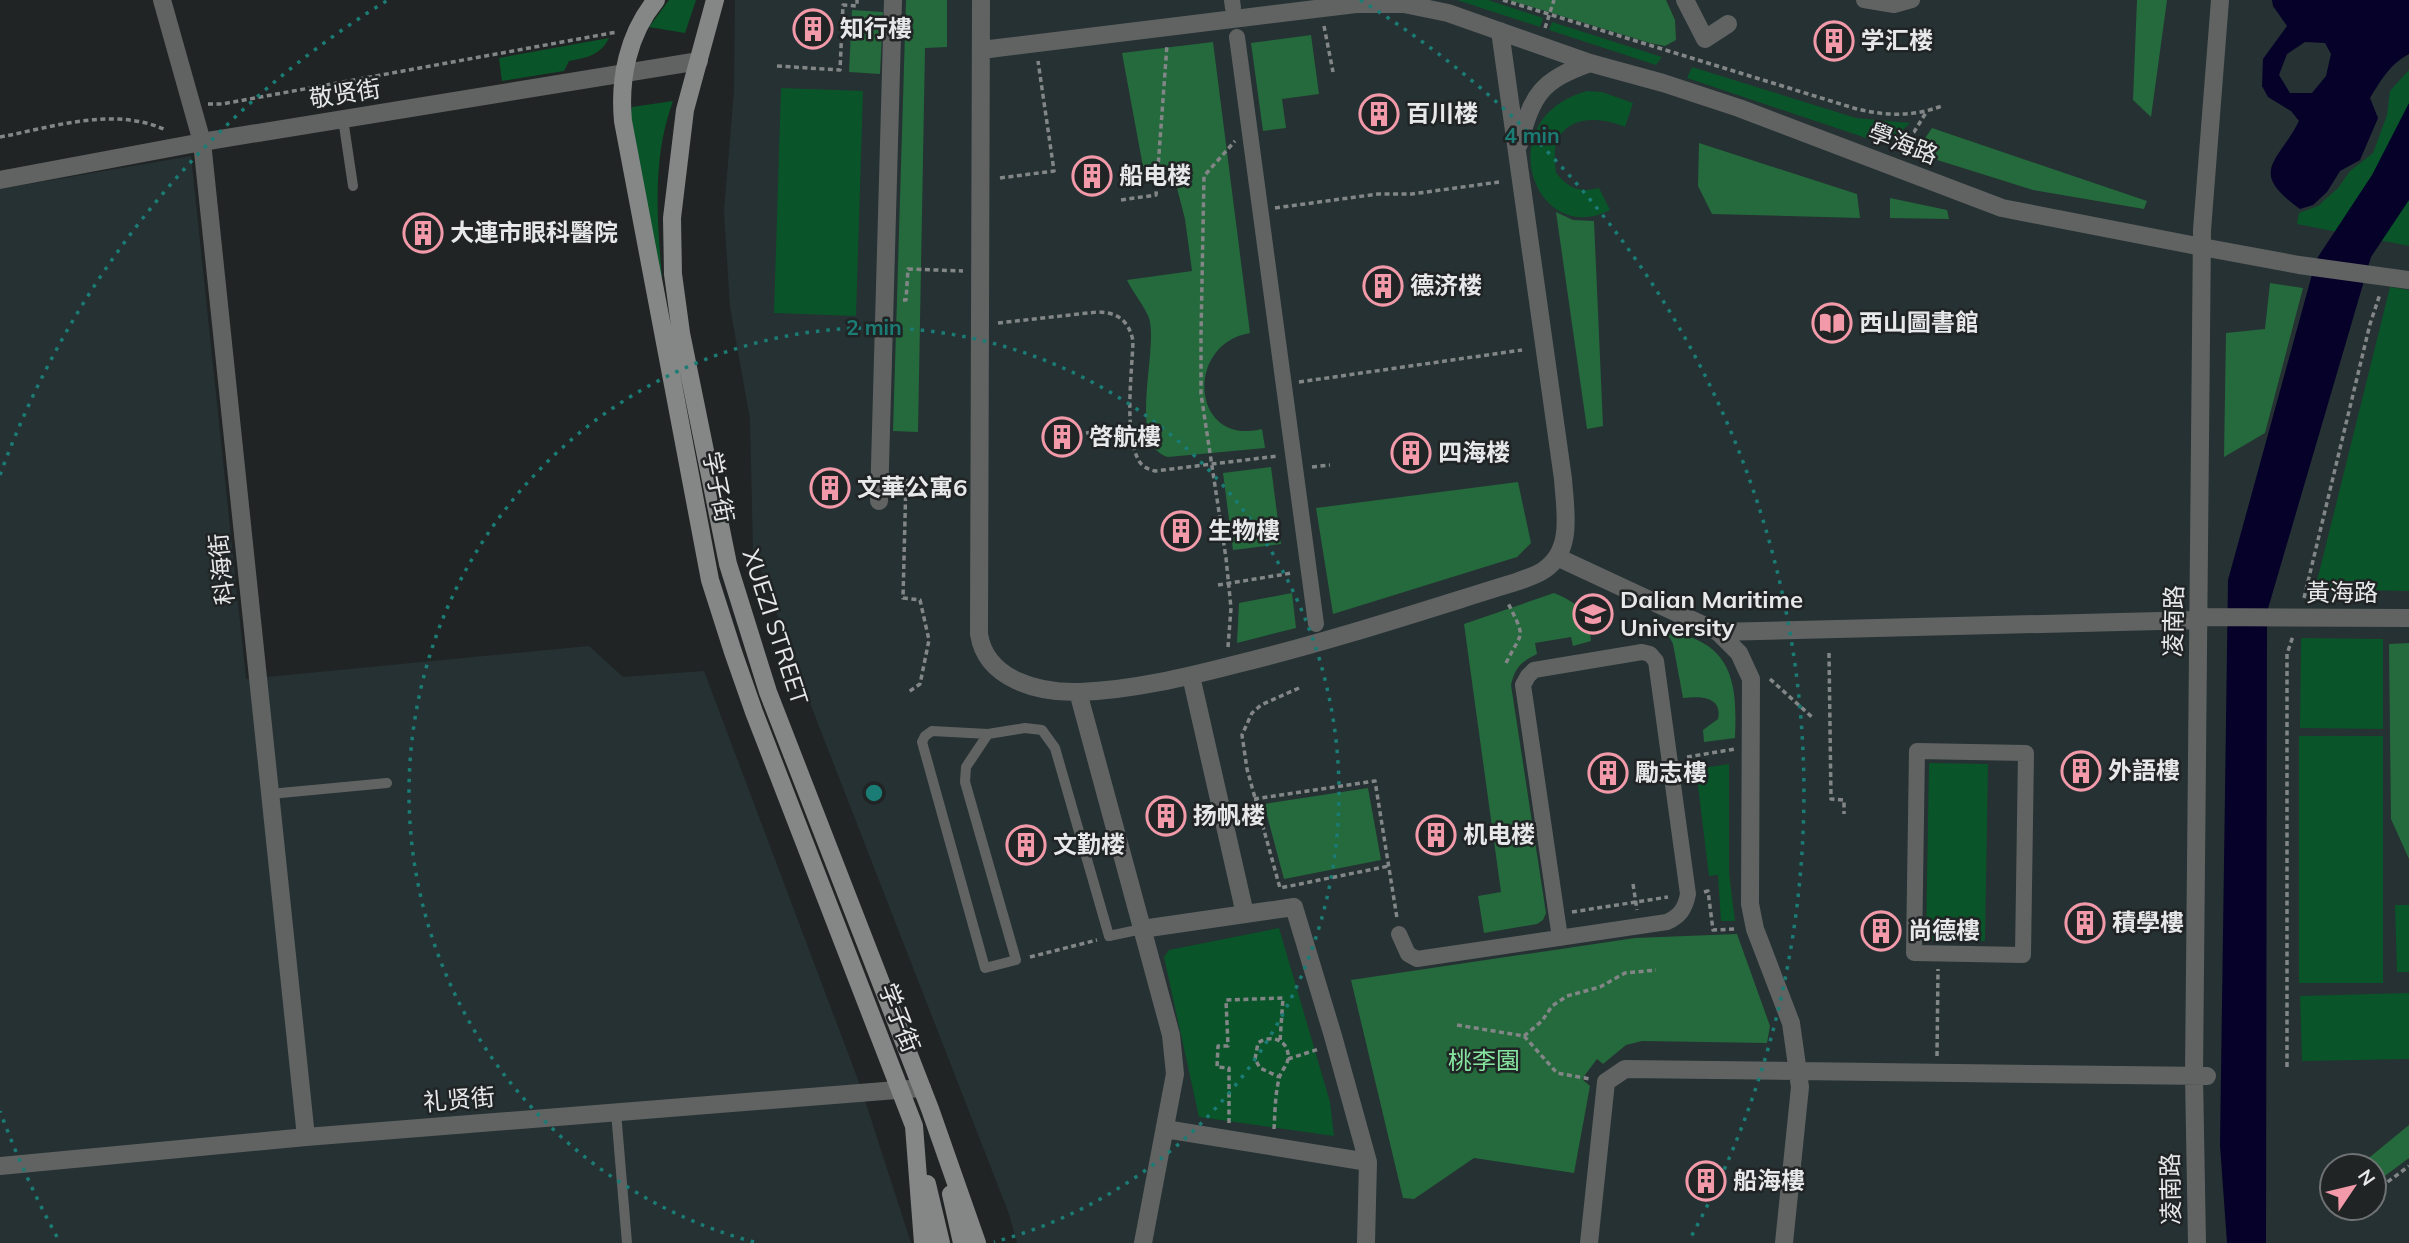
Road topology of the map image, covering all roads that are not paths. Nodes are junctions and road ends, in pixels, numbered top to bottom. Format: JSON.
{"nodes":[{"id":1,"x":162,"y":0,"type":"edge"},
{"id":2,"x":656,"y":0,"type":"edge"},
{"id":3,"x":715,"y":0,"type":"edge"},
{"id":4,"x":892,"y":0,"type":"edge"},
{"id":5,"x":981,"y":0,"type":"edge"},
{"id":6,"x":1685,"y":0,"type":"edge"},
{"id":7,"x":1864,"y":0,"type":"edge"},
{"id":8,"x":1912,"y":0,"type":"edge"},
{"id":9,"x":2220,"y":0,"type":"edge"},
{"id":10,"x":1728,"y":24,"type":"dead end"},
{"id":11,"x":1500,"y":30,"type":"junction"},
{"id":12,"x":1237,"y":37,"type":"dead end"},
{"id":13,"x":981,"y":50,"type":"junction"},
{"id":14,"x":699,"y":61,"type":"junction"},
{"id":15,"x":1590,"y":63,"type":"junction"},
{"id":16,"x":623,"y":73,"type":"junction"},
{"id":17,"x":343,"y":119,"type":"junction"},
{"id":18,"x":202,"y":142,"type":"junction"},
{"id":19,"x":1516,"y":152,"type":"junction"},
{"id":20,"x":0,"y":180,"type":"edge"},
{"id":21,"x":353,"y":186,"type":"dead end"},
{"id":22,"x":2202,"y":247,"type":"junction"},
{"id":23,"x":2409,"y":280,"type":"edge"},
{"id":24,"x":878,"y":501,"type":"dead end"},
{"id":25,"x":1558,"y":557,"type":"junction"},
{"id":26,"x":2199,"y":618,"type":"junction"},
{"id":27,"x":2409,"y":618,"type":"edge"},
{"id":28,"x":1316,"y":624,"type":"dead end"},
{"id":29,"x":1718,"y":632,"type":"junction"},
{"id":30,"x":1191,"y":676,"type":"junction"},
{"id":31,"x":1078,"y":692,"type":"junction"},
{"id":32,"x":988,"y":734,"type":"junction"},
{"id":33,"x":387,"y":783,"type":"dead end"},
{"id":34,"x":270,"y":794,"type":"junction"},
{"id":35,"x":1245,"y":914,"type":"junction"},
{"id":36,"x":1142,"y":929,"type":"junction"},
{"id":37,"x":1399,"y":934,"type":"road end"},
{"id":38,"x":1560,"y":938,"type":"junction"},
{"id":39,"x":1938,"y":954,"type":"joint"},
{"id":40,"x":1798,"y":1070,"type":"junction"},
{"id":41,"x":2201,"y":1075,"type":"junction"},
{"id":42,"x":922,"y":1088,"type":"junction"},
{"id":43,"x":900,"y":1089,"type":"junction"},
{"id":44,"x":615,"y":1112,"type":"junction"},
{"id":45,"x":935,"y":1122,"type":"junction"},
{"id":46,"x":914,"y":1126,"type":"junction"},
{"id":47,"x":1165,"y":1129,"type":"junction"},
{"id":48,"x":306,"y":1137,"type":"junction"},
{"id":49,"x":1368,"y":1162,"type":"junction"},
{"id":50,"x":0,"y":1166,"type":"edge"},
{"id":51,"x":627,"y":1243,"type":"edge"},
{"id":52,"x":923,"y":1243,"type":"edge"},
{"id":53,"x":941,"y":1243,"type":"edge"},
{"id":54,"x":962,"y":1243,"type":"edge"},
{"id":55,"x":976,"y":1243,"type":"edge"},
{"id":56,"x":1143,"y":1243,"type":"edge"},
{"id":57,"x":1366,"y":1243,"type":"edge"},
{"id":58,"x":1589,"y":1243,"type":"edge"},
{"id":59,"x":1784,"y":1243,"type":"edge"},
{"id":60,"x":2197,"y":1243,"type":"edge"}],
"edges":[{"from":1,"to":18,"type":"street","name":"科海街"},
{"from":2,"to":16,"type":"main road","name":"学子街"},
{"from":3,"to":14,"type":"main road","name":"XUEZI STREET"},
{"from":4,"to":24,"type":"street"},
{"from":5,"to":13,"type":"street"},
{"from":6,"to":10,"type":"street"},
{"from":7,"to":8,"type":"street"},
{"from":9,"to":22,"type":"street","name":"凌南路"},
{"from":11,"to":13,"type":"street","name":"學海路"},
{"from":11,"to":15,"type":"street","name":"學海路"},
{"from":11,"to":19,"type":"street"},
{"from":12,"to":28,"type":"street"},
{"from":13,"to":31,"type":"street"},
{"from":14,"to":16,"type":"street","name":"敬贤街"},
{"from":14,"to":42,"type":"main road","name":"XUEZI STREET"},
{"from":15,"to":19,"type":"street"},
{"from":15,"to":22,"type":"street","name":"學海路"},
{"from":16,"to":17,"type":"street","name":"敬贤街"},
{"from":16,"to":43,"type":"main road","name":"学子街"},
{"from":17,"to":18,"type":"street","name":"敬贤街"},
{"from":17,"to":21,"type":"lane"},
{"from":18,"to":20,"type":"street","name":"敬贤街"},
{"from":18,"to":34,"type":"street","name":"科海街"},
{"from":19,"to":25,"type":"street"},
{"from":22,"to":23,"type":"street","name":"學海路"},
{"from":22,"to":26,"type":"street","name":"凌南路"},
{"from":25,"to":29,"type":"street"},
{"from":25,"to":30,"type":"street"},
{"from":26,"to":27,"type":"street","name":"黃海路"},
{"from":26,"to":29,"type":"street"},
{"from":26,"to":41,"type":"street","name":"凌南路"},
{"from":29,"to":40,"type":"street"},
{"from":30,"to":31,"type":"street"},
{"from":30,"to":35,"type":"street"},
{"from":31,"to":36,"type":"street"},
{"from":32,"to":32,"type":"lane"},
{"from":32,"to":36,"type":"lane"},
{"from":33,"to":34,"type":"lane"},
{"from":34,"to":48,"type":"street","name":"科海街"},
{"from":35,"to":36,"type":"street"},
{"from":35,"to":49,"type":"street"},
{"from":36,"to":47,"type":"street"},
{"from":37,"to":38,"type":"street"},
{"from":38,"to":38,"type":"street"},
{"from":39,"to":39,"type":"street"},
{"from":40,"to":41,"type":"street"},
{"from":40,"to":58,"type":"street"},
{"from":40,"to":59,"type":"street"},
{"from":41,"to":60,"type":"street","name":"凌南路"},
{"from":42,"to":43,"type":"street","name":"礼贤街"},
{"from":42,"to":45,"type":"main road","name":"XUEZI STREET"},
{"from":43,"to":44,"type":"street","name":"礼贤街"},
{"from":43,"to":46,"type":"main road","name":"学子街"},
{"from":44,"to":48,"type":"street","name":"礼贤街"},
{"from":44,"to":51,"type":"lane"},
{"from":45,"to":54,"type":"main road"},
{"from":45,"to":55,"type":"main road","name":"XUEZI STREET"},
{"from":46,"to":52,"type":"main road"},
{"from":46,"to":53,"type":"main road"},
{"from":47,"to":49,"type":"street"},
{"from":47,"to":56,"type":"street"},
{"from":48,"to":50,"type":"street","name":"礼贤街"},
{"from":49,"to":57,"type":"street"}]}
